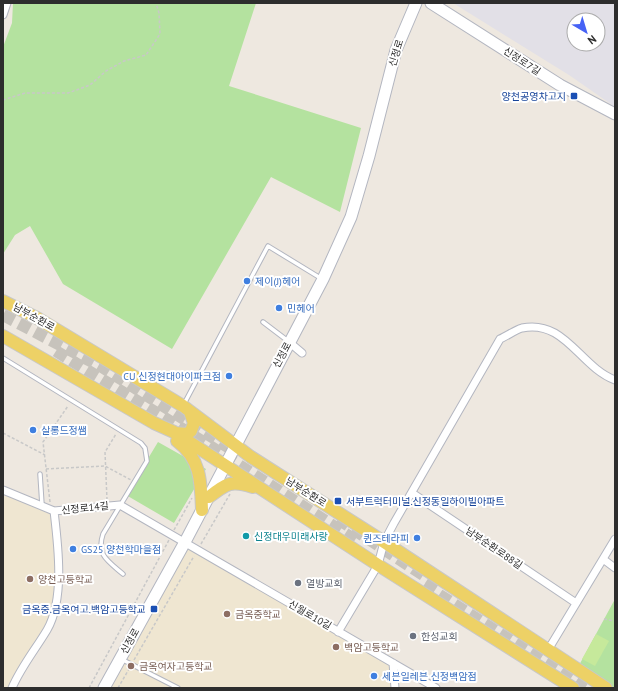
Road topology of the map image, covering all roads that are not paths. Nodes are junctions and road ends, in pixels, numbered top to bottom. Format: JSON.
{"nodes":[{"id":1,"x":7,"y":3,"type":"edge"},
{"id":2,"x":416,"y":3,"type":"edge"},
{"id":3,"x":431,"y":3,"type":"edge"},
{"id":4,"x":3,"y":15,"type":"edge"},
{"id":5,"x":615,"y":114,"type":"edge"},
{"id":6,"x":323,"y":279,"type":"junction"},
{"id":7,"x":3,"y":301,"type":"edge"},
{"id":8,"x":263,"y":322,"type":"dead end"},
{"id":9,"x":3,"y":336,"type":"edge"},
{"id":10,"x":289,"y":342,"type":"junction"},
{"id":11,"x":302,"y":353,"type":"dead end"},
{"id":12,"x":3,"y":358,"type":"edge"},
{"id":13,"x":615,"y":380,"type":"edge"},
{"id":14,"x":186,"y":409,"type":"junction"},
{"id":15,"x":154,"y":423,"type":"junction"},
{"id":16,"x":174,"y":432,"type":"junction"},
{"id":17,"x":235,"y":445,"type":"junction"},
{"id":18,"x":224,"y":465,"type":"junction"},
{"id":19,"x":40,"y":474,"type":"dead end"},
{"id":20,"x":3,"y":490,"type":"edge"},
{"id":21,"x":264,"y":490,"type":"junction"},
{"id":22,"x":412,"y":493,"type":"junction"},
{"id":23,"x":209,"y":497,"type":"junction"},
{"id":24,"x":120,"y":505,"type":"junction"},
{"id":25,"x":42,"y":506,"type":"junction"},
{"id":26,"x":202,"y":510,"type":"junction"},
{"id":27,"x":52,"y":511,"type":"junction"},
{"id":28,"x":615,"y":539,"type":"edge"},
{"id":29,"x":185,"y":542,"type":"junction"},
{"id":30,"x":384,"y":542,"type":"junction"},
{"id":31,"x":602,"y":559,"type":"junction"},
{"id":32,"x":378,"y":565,"type":"junction"},
{"id":33,"x":615,"y":568,"type":"edge"},
{"id":34,"x":122,"y":574,"type":"dead end"},
{"id":35,"x":576,"y":603,"type":"junction"},
{"id":36,"x":338,"y":632,"type":"junction"},
{"id":37,"x":548,"y":650,"type":"junction"},
{"id":38,"x":120,"y":658,"type":"junction"},
{"id":39,"x":392,"y":663,"type":"junction"},
{"id":40,"x":12,"y":688,"type":"edge"},
{"id":41,"x":104,"y":688,"type":"edge"},
{"id":42,"x":178,"y":688,"type":"edge"},
{"id":43,"x":395,"y":688,"type":"edge"},
{"id":44,"x":436,"y":688,"type":"edge"},
{"id":45,"x":573,"y":688,"type":"edge"},
{"id":46,"x":606,"y":688,"type":"edge"}],
"edges":[{"from":1,"to":4,"type":"street"},
{"from":2,"to":6,"type":"main road","name":"신정로"},
{"from":3,"to":5,"type":"main road","name":"신정로7길"},
{"from":6,"to":10,"type":"main road","name":"신정로"},
{"from":6,"to":14,"type":"lane"},
{"from":7,"to":14,"type":"main road","name":"남부순환로"},
{"from":8,"to":10,"type":"lane"},
{"from":9,"to":15,"type":"main road","name":"남부순환로"},
{"from":10,"to":11,"type":"street"},
{"from":10,"to":17,"type":"main road","name":"신정로"},
{"from":12,"to":24,"type":"lane"},
{"from":13,"to":22,"type":"street"},
{"from":14,"to":16,"type":"main road"},
{"from":14,"to":17,"type":"main road","name":"남부순환로"},
{"from":15,"to":16,"type":"main road","name":"남부순환로"},
{"from":15,"to":26,"type":"main road"},
{"from":16,"to":18,"type":"main road","name":"남부순환로"},
{"from":17,"to":18,"type":"main road","name":"신정로"},
{"from":17,"to":30,"type":"main road","name":"남부순환로"},
{"from":18,"to":21,"type":"main road","name":"남부순환로"},
{"from":18,"to":23,"type":"main road","name":"신정로"},
{"from":19,"to":25,"type":"lane"},
{"from":20,"to":25,"type":"street","name":"신정로14길"},
{"from":21,"to":23,"type":"main road"},
{"from":21,"to":32,"type":"main road","name":"남부순환로"},
{"from":22,"to":30,"type":"street"},
{"from":22,"to":35,"type":"street","name":"남부순환로88길"},
{"from":23,"to":26,"type":"main road","name":"신정로"},
{"from":24,"to":27,"type":"street","name":"신정로14길"},
{"from":24,"to":29,"type":"street","name":"신정로14길"},
{"from":24,"to":34,"type":"lane"},
{"from":25,"to":27,"type":"street","name":"신정로14길"},
{"from":26,"to":29,"type":"main road","name":"신정로"},
{"from":27,"to":40,"type":"street"},
{"from":28,"to":31,"type":"street"},
{"from":29,"to":36,"type":"street","name":"신월로10길"},
{"from":29,"to":38,"type":"main road","name":"신정로"},
{"from":30,"to":32,"type":"street"},
{"from":30,"to":37,"type":"main road","name":"남부순환로"},
{"from":31,"to":33,"type":"street"},
{"from":31,"to":35,"type":"street"},
{"from":32,"to":36,"type":"street"},
{"from":32,"to":45,"type":"main road","name":"남부순환로"},
{"from":35,"to":37,"type":"street"},
{"from":36,"to":39,"type":"street","name":"신월로10길"},
{"from":37,"to":46,"type":"main road","name":"남부순환로"},
{"from":38,"to":41,"type":"main road","name":"신정로"},
{"from":38,"to":42,"type":"lane"},
{"from":39,"to":43,"type":"street"},
{"from":39,"to":44,"type":"street","name":"신월로10길"}]}
